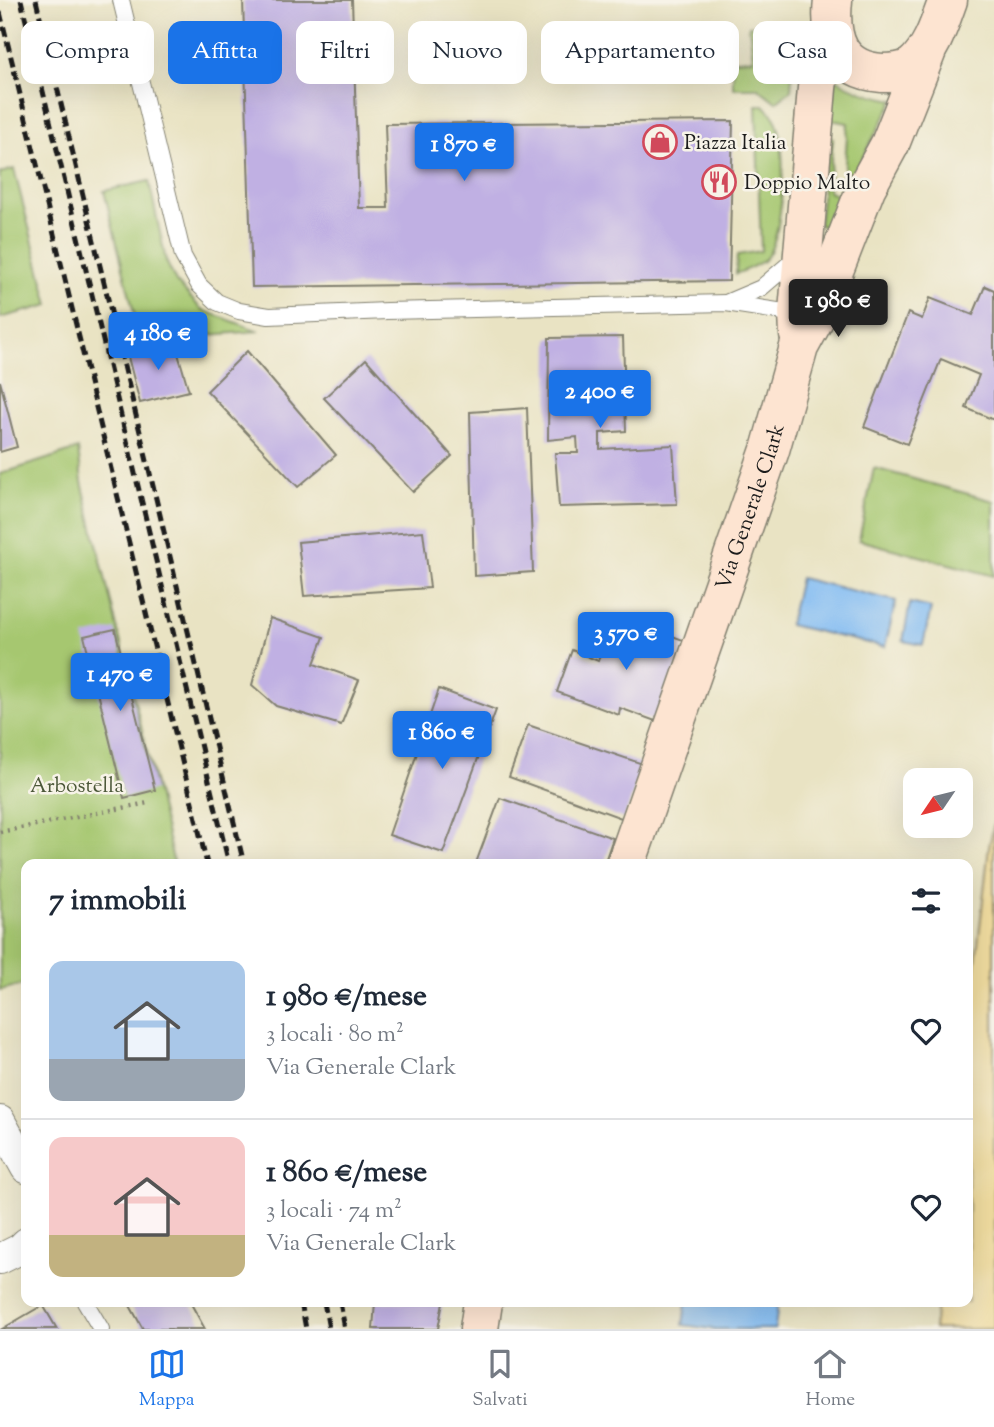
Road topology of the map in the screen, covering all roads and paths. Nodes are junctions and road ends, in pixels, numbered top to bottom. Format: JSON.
{"nodes":[{"id":1,"x":121,"y":0,"type":"edge"},
{"id":2,"x":948,"y":0,"type":"edge"},
{"id":3,"x":832,"y":15,"type":"edge"},
{"id":4,"x":926,"y":53,"type":"junction"},
{"id":5,"x":804,"y":242,"type":"junction"},
{"id":6,"x":726,"y":303,"type":"junction"},
{"id":7,"x":806,"y":321,"type":"junction"},
{"id":8,"x":148,"y":803,"type":"dead end"},
{"id":9,"x":0,"y":832,"type":"edge"},
{"id":10,"x":628,"y":859,"type":"edge"},
{"id":11,"x":0,"y":1121,"type":"edge"},
{"id":12,"x":21,"y":1159,"type":"edge"},
{"id":13,"x":21,"y":1248,"type":"edge"},
{"id":14,"x":0,"y":1259,"type":"edge"},
{"id":15,"x":88,"y":1307,"type":"edge"},
{"id":16,"x":482,"y":1307,"type":"edge"},
{"id":17,"x":101,"y":1329,"type":"edge"},
{"id":18,"x":479,"y":1329,"type":"edge"}],
"edges":[{"from":1,"to":6,"type":"lane"},
{"from":2,"to":4,"type":"main road","name":"Via Generale Clark"},
{"from":3,"to":4,"type":"main road"},
{"from":3,"to":5,"type":"main road","name":"Via Generale Clark"},
{"from":4,"to":7,"type":"main road","name":"Via Generale Clark"},
{"from":5,"to":6,"type":"lane"},
{"from":5,"to":7,"type":"main road","name":"Via Generale Clark"},
{"from":6,"to":7,"type":"lane"},
{"from":7,"to":10,"type":"main road","name":"Via Generale Clark"},
{"from":8,"to":9,"type":"path"},
{"from":11,"to":12,"type":"street"},
{"from":13,"to":14,"type":"street"},
{"from":15,"to":17,"type":"lane"},
{"from":16,"to":18,"type":"main road"}]}
